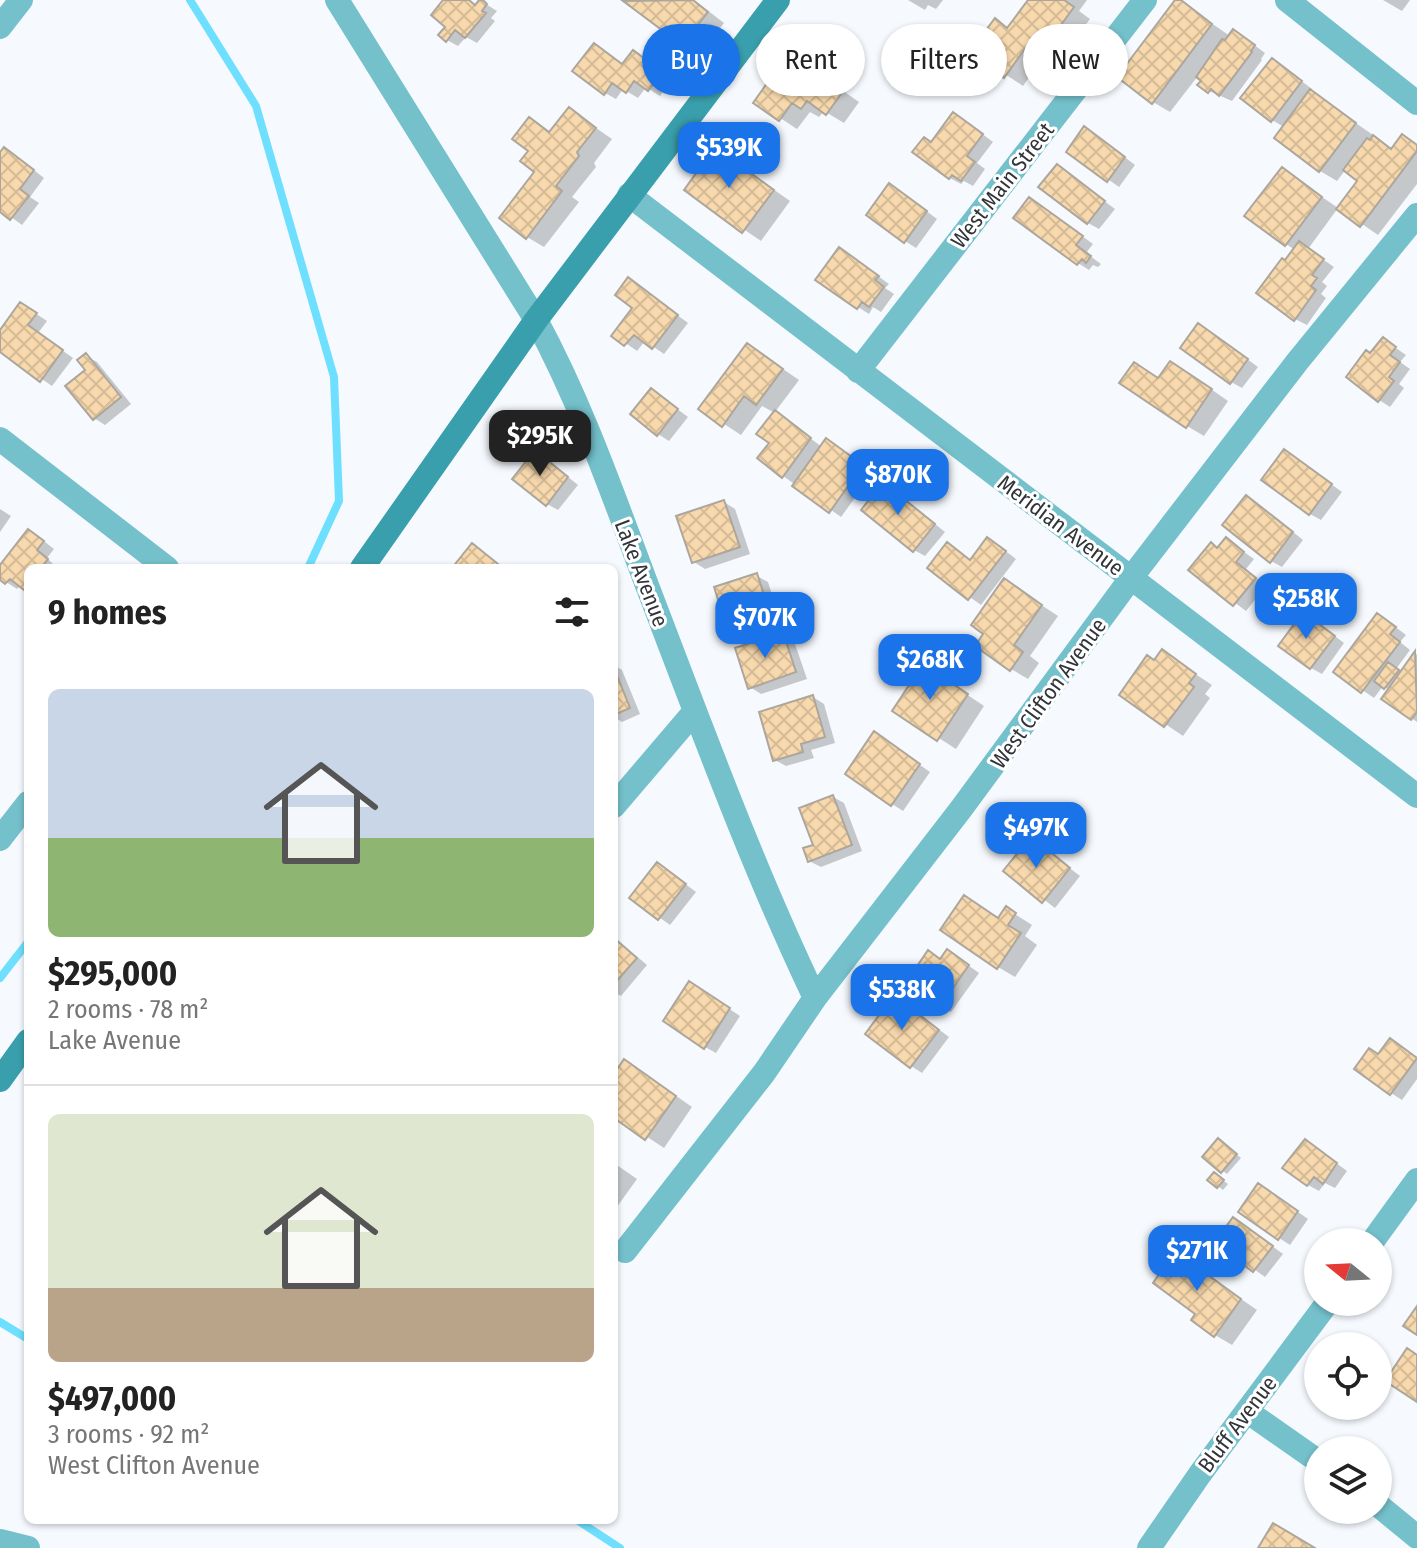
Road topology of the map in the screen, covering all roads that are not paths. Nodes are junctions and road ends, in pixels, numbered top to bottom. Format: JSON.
{"nodes":[{"id":1,"x":21,"y":0,"type":"edge"},
{"id":2,"x":337,"y":0,"type":"edge"},
{"id":3,"x":778,"y":0,"type":"edge"},
{"id":4,"x":1145,"y":0,"type":"edge"},
{"id":5,"x":1287,"y":0,"type":"edge"},
{"id":6,"x":0,"y":27,"type":"edge"},
{"id":7,"x":1417,"y":103,"type":"edge"},
{"id":8,"x":629,"y":195,"type":"junction"},
{"id":9,"x":1417,"y":215,"type":"edge"},
{"id":10,"x":536,"y":320,"type":"junction"},
{"id":11,"x":858,"y":371,"type":"junction"},
{"id":12,"x":0,"y":439,"type":"edge"},
{"id":13,"x":162,"y":564,"type":"edge"},
{"id":14,"x":365,"y":564,"type":"edge"},
{"id":15,"x":1131,"y":578,"type":"junction"},
{"id":16,"x":695,"y":711,"type":"junction"},
{"id":17,"x":1417,"y":796,"type":"edge"},
{"id":18,"x":618,"y":801,"type":"edge"},
{"id":19,"x":24,"y":808,"type":"edge"},
{"id":20,"x":0,"y":839,"type":"edge"},
{"id":21,"x":815,"y":998,"type":"junction"},
{"id":22,"x":24,"y":1047,"type":"edge"},
{"id":23,"x":0,"y":1080,"type":"edge"},
{"id":24,"x":1417,"y":1180,"type":"edge"},
{"id":25,"x":1382,"y":1228,"type":"edge"},
{"id":26,"x":625,"y":1251,"type":"dead end"},
{"id":27,"x":1318,"y":1316,"type":"edge"},
{"id":28,"x":1248,"y":1412,"type":"junction"},
{"id":29,"x":1304,"y":1451,"type":"edge"},
{"id":30,"x":1392,"y":1516,"type":"edge"},
{"id":31,"x":1417,"y":1537,"type":"edge"},
{"id":32,"x":0,"y":1541,"type":"edge"},
{"id":33,"x":28,"y":1548,"type":"edge"},
{"id":34,"x":1149,"y":1548,"type":"edge"}],
"edges":[{"from":1,"to":6,"type":"street"},
{"from":2,"to":10,"type":"street","name":"Lake Avenue"},
{"from":3,"to":8,"type":"street"},
{"from":4,"to":11,"type":"street","name":"West Main Street"},
{"from":5,"to":7,"type":"street"},
{"from":8,"to":10,"type":"street"},
{"from":8,"to":11,"type":"street","name":"Meridian Avenue"},
{"from":9,"to":15,"type":"street","name":"West Clifton Avenue"},
{"from":10,"to":14,"type":"street"},
{"from":10,"to":16,"type":"street","name":"Lake Avenue"},
{"from":11,"to":15,"type":"street","name":"Meridian Avenue"},
{"from":12,"to":13,"type":"street"},
{"from":15,"to":17,"type":"street","name":"Meridian Avenue"},
{"from":15,"to":21,"type":"street","name":"West Clifton Avenue"},
{"from":16,"to":18,"type":"street"},
{"from":16,"to":21,"type":"street","name":"Lake Avenue"},
{"from":19,"to":20,"type":"street"},
{"from":21,"to":26,"type":"street","name":"West Clifton Avenue"},
{"from":22,"to":23,"type":"street"},
{"from":24,"to":25,"type":"street"},
{"from":27,"to":28,"type":"street","name":"Bluff Avenue"},
{"from":28,"to":29,"type":"street"},
{"from":28,"to":34,"type":"street","name":"Bluff Avenue"},
{"from":30,"to":31,"type":"street"},
{"from":32,"to":33,"type":"street"}]}
